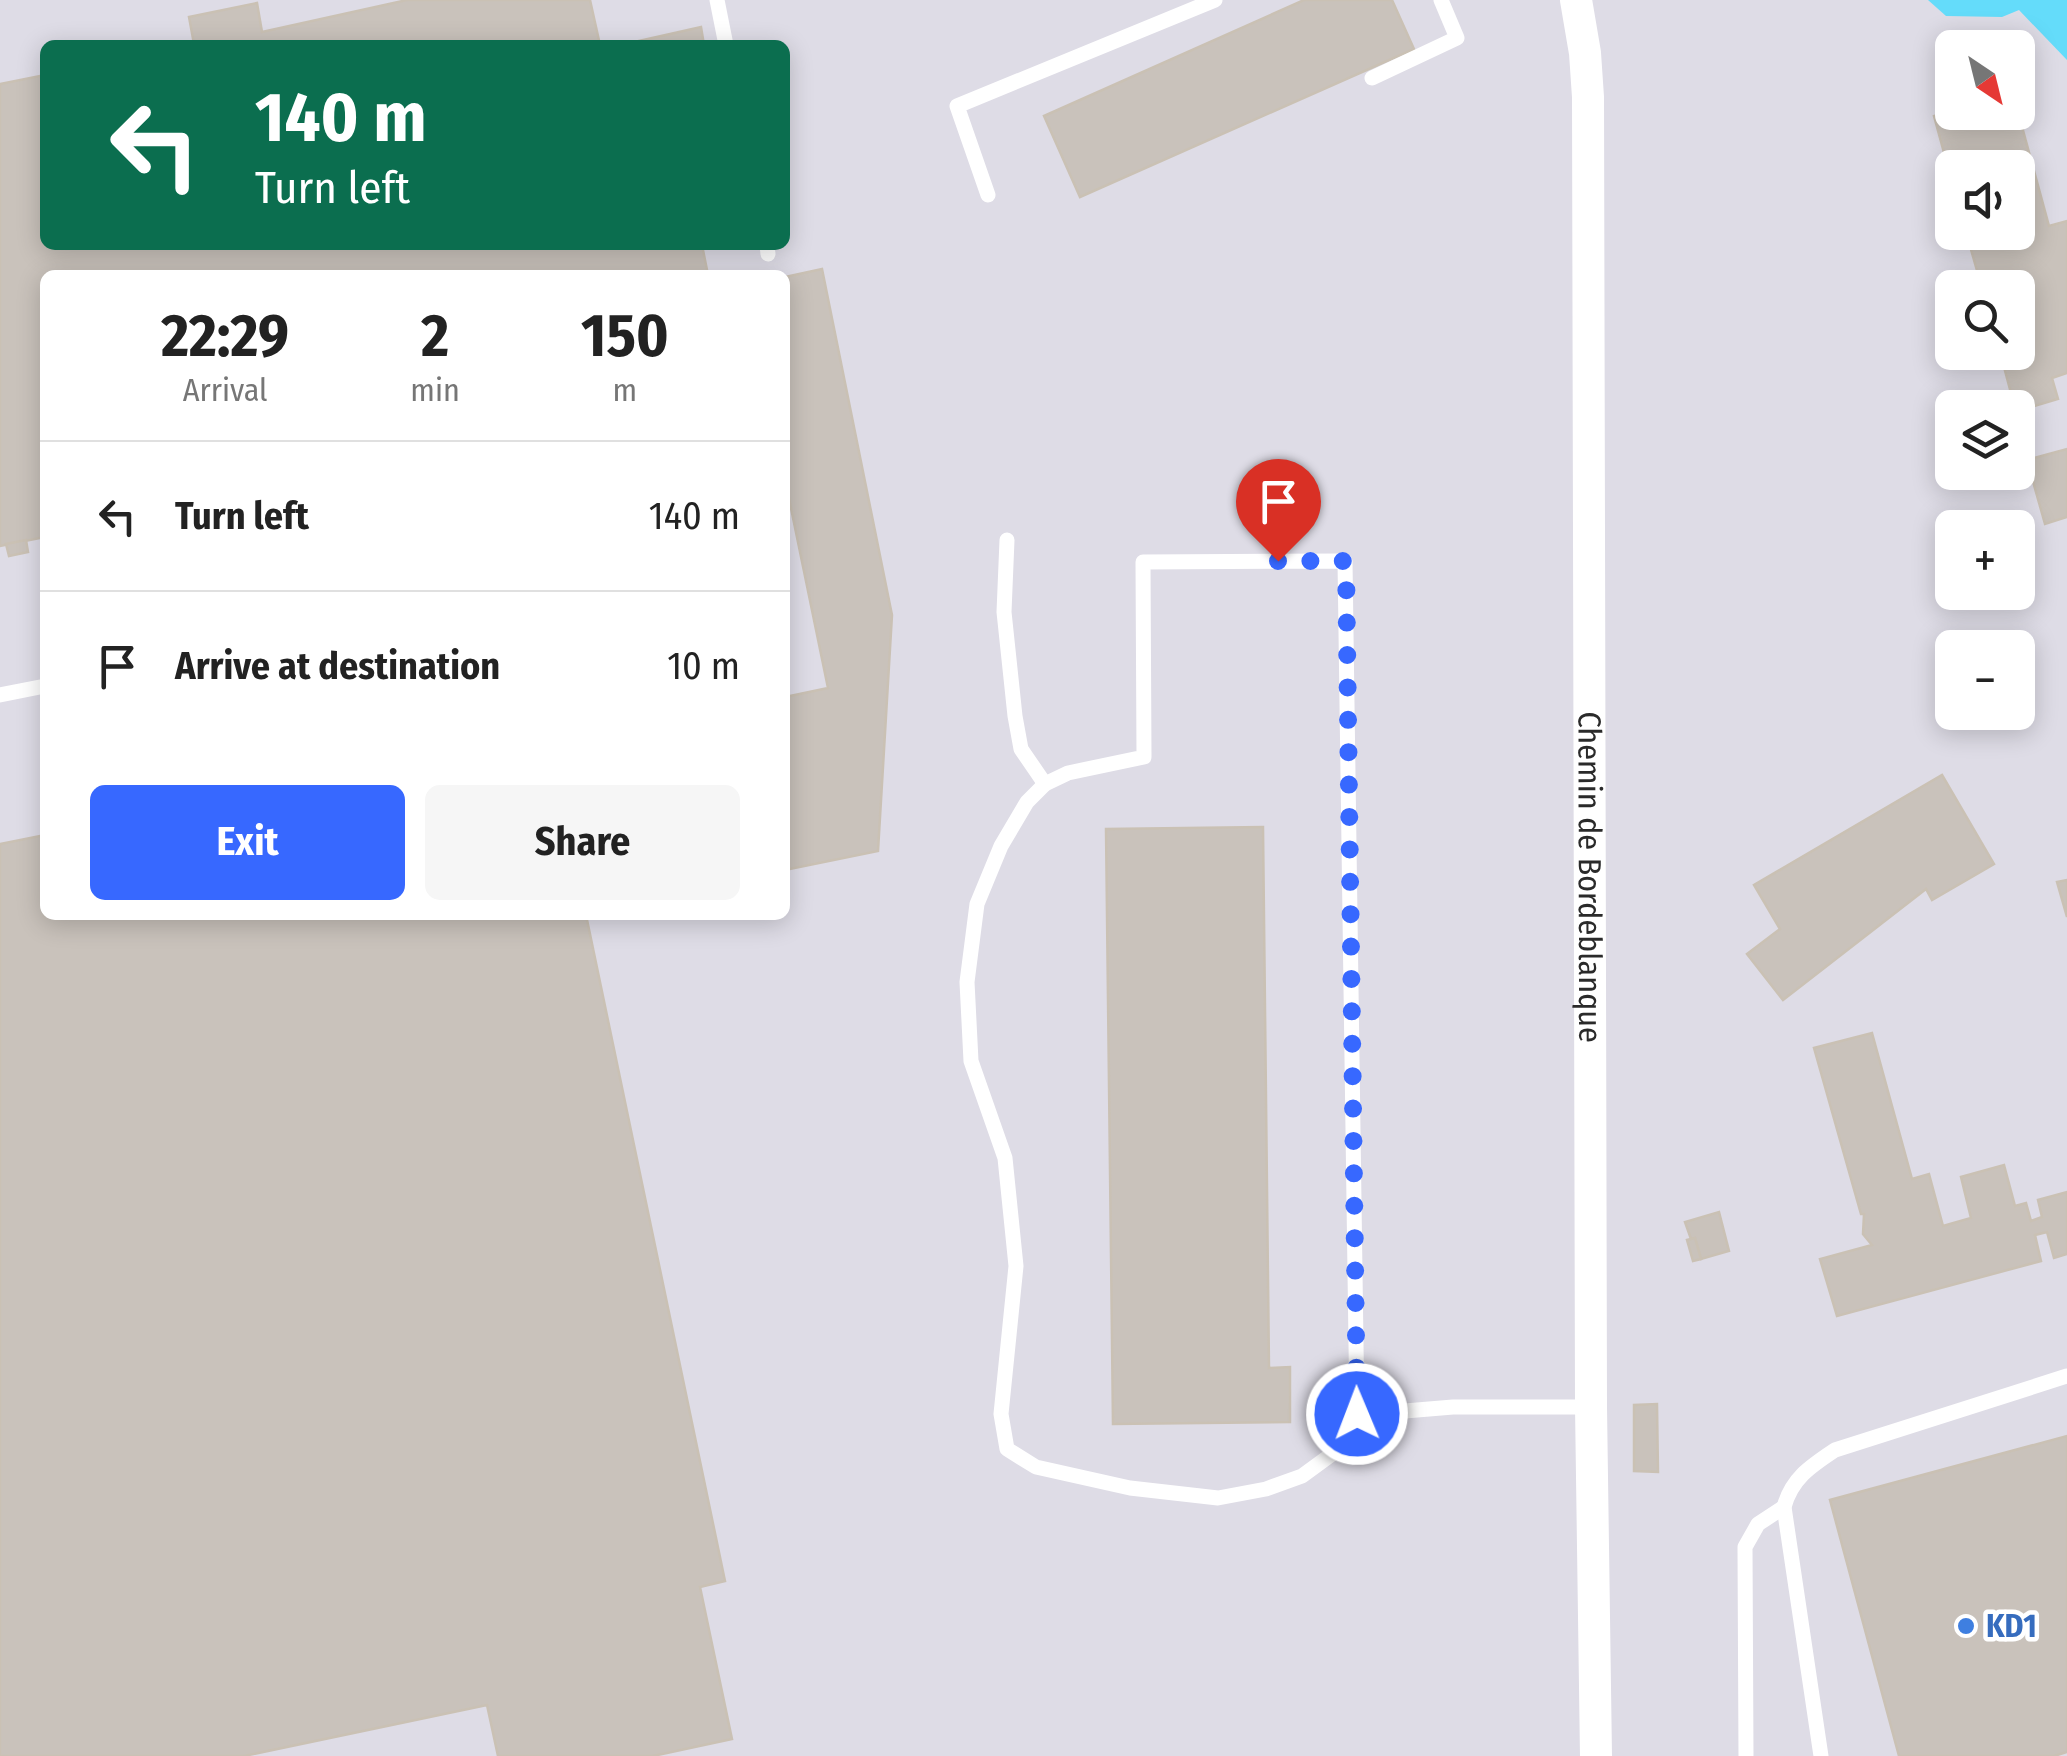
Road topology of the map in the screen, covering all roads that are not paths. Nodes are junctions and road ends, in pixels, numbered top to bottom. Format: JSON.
{"nodes":[{"id":1,"x":717,"y":0,"type":"edge"},
{"id":2,"x":1215,"y":0,"type":"edge"},
{"id":3,"x":1441,"y":0,"type":"edge"},
{"id":4,"x":1576,"y":0,"type":"edge"},
{"id":5,"x":725,"y":40,"type":"edge"},
{"id":6,"x":1372,"y":78,"type":"dead end"},
{"id":7,"x":988,"y":194,"type":"dead end"},
{"id":8,"x":1007,"y":540,"type":"dead end"},
{"id":9,"x":40,"y":687,"type":"edge"},
{"id":10,"x":0,"y":696,"type":"edge"},
{"id":11,"x":1045,"y":784,"type":"junction"},
{"id":12,"x":2067,"y":1376,"type":"edge"},
{"id":13,"x":1590,"y":1406,"type":"junction"},
{"id":14,"x":1357,"y":1414,"type":"junction"},
{"id":15,"x":1784,"y":1508,"type":"junction"},
{"id":16,"x":1596,"y":1756,"type":"edge"},
{"id":17,"x":1746,"y":1756,"type":"edge"},
{"id":18,"x":1821,"y":1756,"type":"edge"}],
"edges":[{"from":1,"to":5,"type":"lane"},
{"from":2,"to":7,"type":"lane"},
{"from":3,"to":6,"type":"lane"},
{"from":4,"to":13,"type":"street","name":"Chemin de Bordeblanque"},
{"from":8,"to":11,"type":"lane"},
{"from":9,"to":10,"type":"lane"},
{"from":11,"to":14,"type":"lane"},
{"from":11,"to":14,"type":"lane"},
{"from":12,"to":15,"type":"lane"},
{"from":13,"to":14,"type":"lane"},
{"from":13,"to":16,"type":"street","name":"Chemin de Bordeblanque"},
{"from":15,"to":17,"type":"lane"},
{"from":15,"to":18,"type":"lane"}]}
